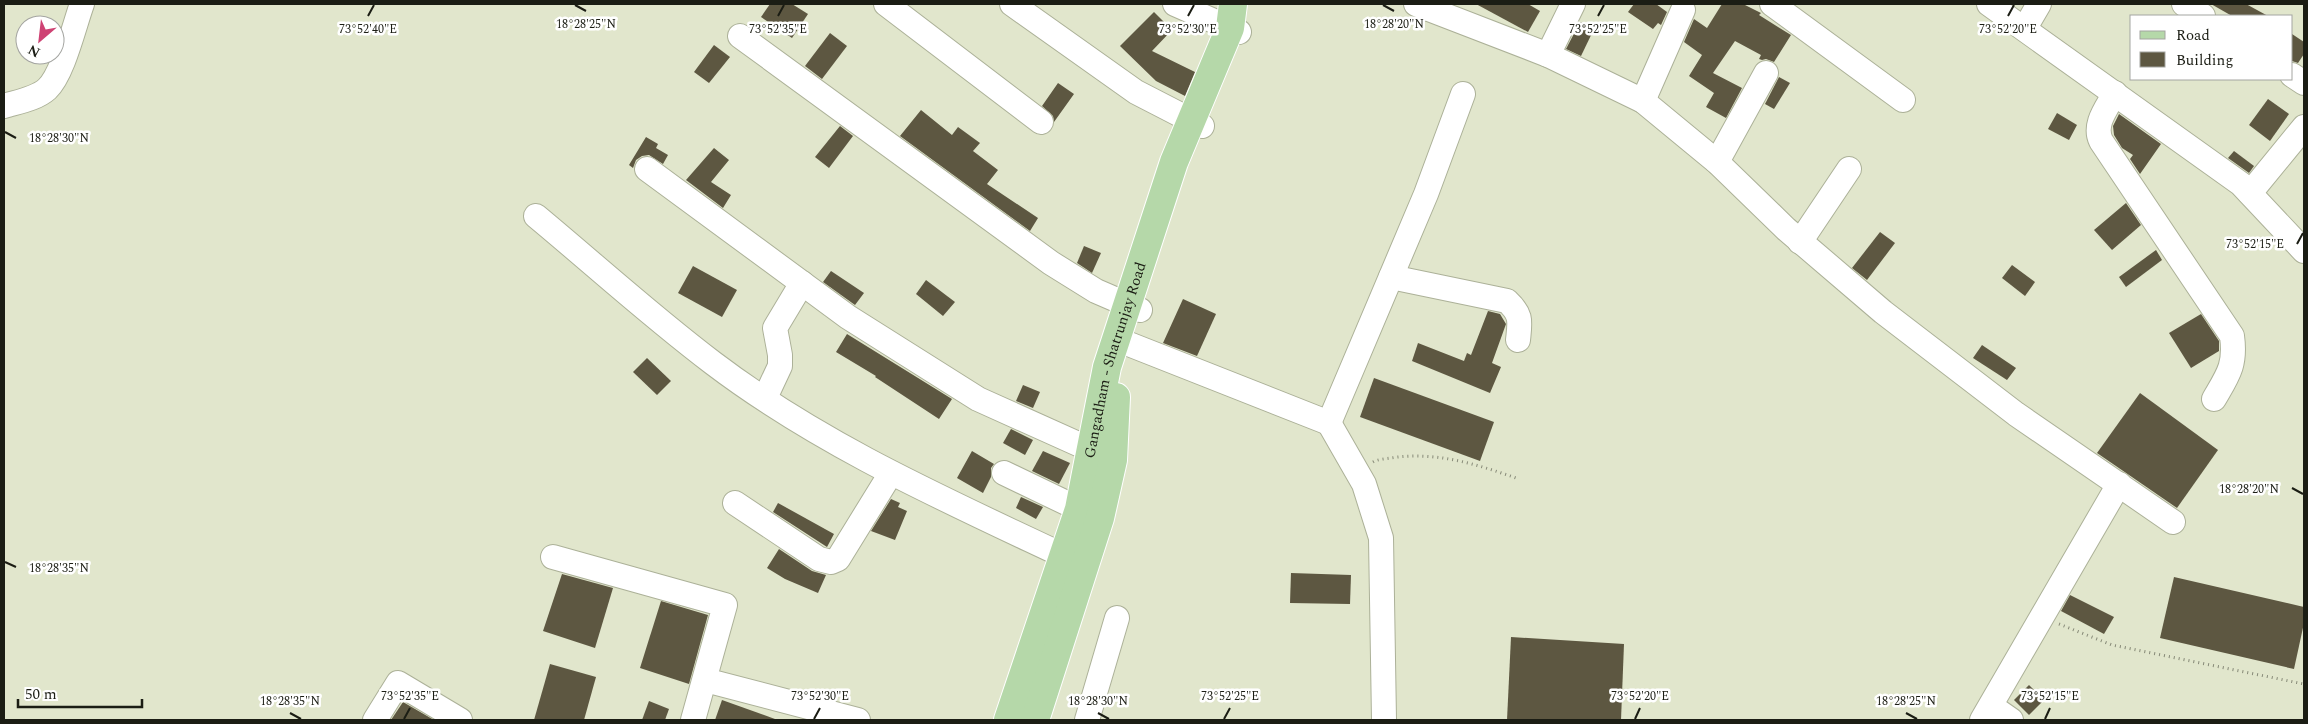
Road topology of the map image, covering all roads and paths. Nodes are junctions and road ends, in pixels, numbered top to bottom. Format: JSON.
{"nodes":[{"id":1,"x":82,"y":4,"type":"edge"},
{"id":2,"x":886,"y":4,"type":"edge"},
{"id":3,"x":1012,"y":4,"type":"edge"},
{"id":4,"x":1175,"y":4,"type":"edge"},
{"id":5,"x":1244,"y":4,"type":"edge"},
{"id":6,"x":1416,"y":4,"type":"edge"},
{"id":7,"x":1573,"y":4,"type":"edge"},
{"id":8,"x":1772,"y":4,"type":"edge"},
{"id":9,"x":1989,"y":4,"type":"edge"},
{"id":10,"x":2039,"y":4,"type":"edge"},
{"id":11,"x":2184,"y":4,"type":"edge"},
{"id":12,"x":1683,"y":10,"type":"dead end"},
{"id":13,"x":2201,"y":15,"type":"edge"},
{"id":14,"x":1234,"y":21,"type":"edge"},
{"id":15,"x":2025,"y":28,"type":"junction"},
{"id":16,"x":740,"y":36,"type":"dead end"},
{"id":17,"x":1548,"y":55,"type":"junction"},
{"id":18,"x":1766,"y":73,"type":"dead end"},
{"id":19,"x":2293,"y":76,"type":"edge"},
{"id":20,"x":2304,"y":83,"type":"edge"},
{"id":21,"x":2115,"y":93,"type":"junction"},
{"id":22,"x":1464,"y":94,"type":"dead end"},
{"id":23,"x":1903,"y":100,"type":"dead end"},
{"id":24,"x":1643,"y":101,"type":"junction"},
{"id":25,"x":4,"y":106,"type":"edge"},
{"id":26,"x":1041,"y":122,"type":"dead end"},
{"id":27,"x":1197,"y":124,"type":"junction"},
{"id":28,"x":2304,"y":127,"type":"edge"},
{"id":29,"x":1717,"y":162,"type":"junction"},
{"id":30,"x":647,"y":169,"type":"dead end"},
{"id":31,"x":1849,"y":169,"type":"dead end"},
{"id":32,"x":2250,"y":193,"type":"junction"},
{"id":33,"x":536,"y":216,"type":"dead end"},
{"id":34,"x":1800,"y":242,"type":"junction"},
{"id":35,"x":2304,"y":251,"type":"edge"},
{"id":36,"x":1391,"y":277,"type":"junction"},
{"id":37,"x":802,"y":283,"type":"junction"},
{"id":38,"x":1133,"y":307,"type":"junction"},
{"id":39,"x":1518,"y":340,"type":"dead end"},
{"id":40,"x":1122,"y":341,"type":"junction"},
{"id":41,"x":765,"y":398,"type":"junction"},
{"id":42,"x":2214,"y":399,"type":"dead end"},
{"id":43,"x":1330,"y":423,"type":"junction"},
{"id":44,"x":1102,"y":455,"type":"junction"},
{"id":45,"x":1004,"y":472,"type":"dead end"},
{"id":46,"x":1358,"y":472,"type":"junction"},
{"id":47,"x":891,"y":473,"type":"junction"},
{"id":48,"x":1516,"y":478,"type":"dead end"},
{"id":49,"x":2119,"y":484,"type":"junction"},
{"id":50,"x":735,"y":503,"type":"dead end"},
{"id":51,"x":1079,"y":508,"type":"junction"},
{"id":52,"x":2174,"y":522,"type":"dead end"},
{"id":53,"x":553,"y":557,"type":"dead end"},
{"id":54,"x":1074,"y":561,"type":"junction"},
{"id":55,"x":1117,"y":618,"type":"dead end"},
{"id":56,"x":2042,"y":618,"type":"junction"},
{"id":57,"x":705,"y":680,"type":"junction"},
{"id":58,"x":2304,"y":684,"type":"edge"},
{"id":59,"x":1987,"y":713,"type":"edge"},
{"id":60,"x":375,"y":720,"type":"edge"},
{"id":61,"x":460,"y":720,"type":"edge"},
{"id":62,"x":693,"y":720,"type":"edge"},
{"id":63,"x":858,"y":720,"type":"edge"},
{"id":64,"x":1008,"y":720,"type":"edge"},
{"id":65,"x":1035,"y":720,"type":"edge"},
{"id":66,"x":1087,"y":720,"type":"edge"},
{"id":67,"x":1384,"y":720,"type":"edge"},
{"id":68,"x":2011,"y":720,"type":"edge"}],
"edges":[{"from":1,"to":25,"type":"street"},
{"from":2,"to":26,"type":"street"},
{"from":3,"to":27,"type":"street"},
{"from":4,"to":14,"type":"street"},
{"from":5,"to":14,"type":"main road","name":"Gangadham - Shatrunjay Road"},
{"from":6,"to":17,"type":"street"},
{"from":7,"to":17,"type":"street"},
{"from":8,"to":23,"type":"street"},
{"from":9,"to":15,"type":"street"},
{"from":10,"to":15,"type":"street"},
{"from":11,"to":13,"type":"street"},
{"from":12,"to":24,"type":"street"},
{"from":14,"to":27,"type":"main road","name":"Gangadham - Shatrunjay Road"},
{"from":15,"to":21,"type":"street"},
{"from":16,"to":38,"type":"street"},
{"from":17,"to":24,"type":"street"},
{"from":18,"to":29,"type":"street"},
{"from":19,"to":20,"type":"street"},
{"from":21,"to":32,"type":"street"},
{"from":21,"to":42,"type":"street"},
{"from":22,"to":36,"type":"street"},
{"from":24,"to":29,"type":"street"},
{"from":27,"to":38,"type":"main road","name":"Gangadham - Shatrunjay Road"},
{"from":28,"to":32,"type":"street"},
{"from":29,"to":34,"type":"street"},
{"from":30,"to":37,"type":"street"},
{"from":31,"to":34,"type":"street"},
{"from":32,"to":35,"type":"street"},
{"from":33,"to":41,"type":"street"},
{"from":34,"to":49,"type":"street"},
{"from":36,"to":39,"type":"street"},
{"from":36,"to":43,"type":"street"},
{"from":37,"to":41,"type":"street"},
{"from":37,"to":44,"type":"street"},
{"from":38,"to":40,"type":"main road","name":"Gangadham - Shatrunjay Road"},
{"from":40,"to":43,"type":"street"},
{"from":40,"to":44,"type":"main road","name":"Gangadham - Shatrunjay Road"},
{"from":41,"to":47,"type":"street"},
{"from":43,"to":46,"type":"street"},
{"from":44,"to":51,"type":"main road","name":"Gangadham - Shatrunjay Road"},
{"from":44,"to":54,"type":"main road","name":"Gangadham - Shatrunjay Road"},
{"from":45,"to":51,"type":"street"},
{"from":46,"to":48,"type":"path"},
{"from":46,"to":67,"type":"street"},
{"from":47,"to":50,"type":"street"},
{"from":47,"to":54,"type":"street"},
{"from":49,"to":52,"type":"street"},
{"from":49,"to":56,"type":"street"},
{"from":51,"to":54,"type":"main road","name":"Gangadham - Shatrunjay Road"},
{"from":53,"to":57,"type":"street"},
{"from":54,"to":64,"type":"main road","name":"Gangadham - Shatrunjay Road"},
{"from":54,"to":65,"type":"main road","name":"Gangadham - Shatrunjay Road"},
{"from":55,"to":66,"type":"street"},
{"from":56,"to":58,"type":"path"},
{"from":56,"to":59,"type":"street"},
{"from":57,"to":62,"type":"street"},
{"from":57,"to":63,"type":"street"},
{"from":59,"to":68,"type":"street"},
{"from":60,"to":61,"type":"street"}]}
